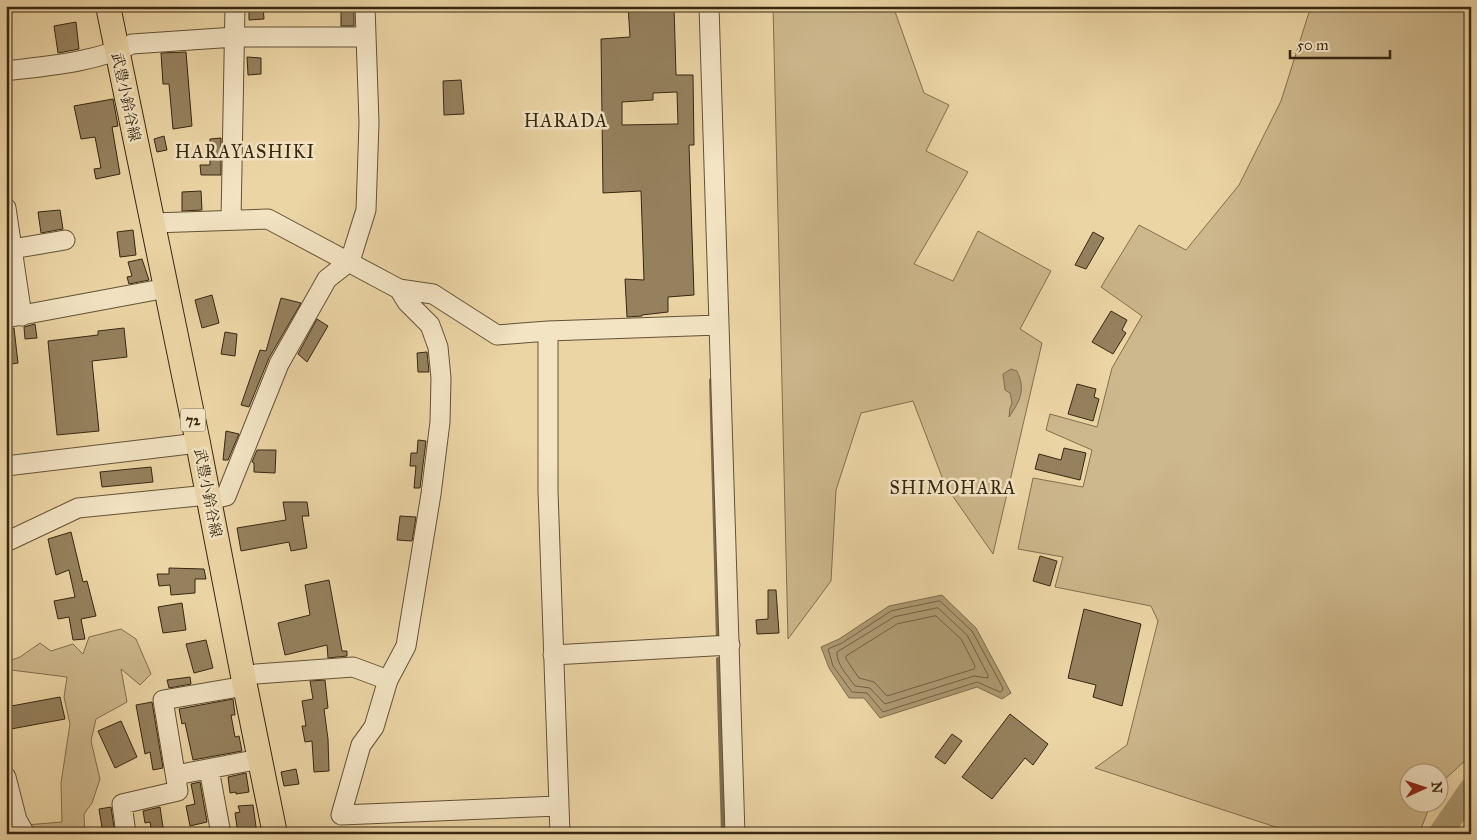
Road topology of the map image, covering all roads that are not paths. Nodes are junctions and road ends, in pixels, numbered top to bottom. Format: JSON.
{"nodes":[{"id":1,"x":108,"y":6,"type":"edge"},
{"id":2,"x":235,"y":6,"type":"edge"},
{"id":3,"x":365,"y":6,"type":"edge"},
{"id":4,"x":710,"y":6,"type":"edge"},
{"id":5,"x":235,"y":36,"type":"junction"},
{"id":6,"x":366,"y":37,"type":"junction"},
{"id":7,"x":117,"y":52,"type":"junction"},
{"id":8,"x":6,"y":71,"type":"edge"},
{"id":9,"x":6,"y":208,"type":"edge"},
{"id":10,"x":231,"y":220,"type":"junction"},
{"id":11,"x":153,"y":224,"type":"junction"},
{"id":12,"x":65,"y":240,"type":"dead end"},
{"id":13,"x":12,"y":250,"type":"junction"},
{"id":14,"x":350,"y":261,"type":"junction"},
{"id":15,"x":167,"y":288,"type":"junction"},
{"id":16,"x":399,"y":288,"type":"junction"},
{"id":17,"x":14,"y":317,"type":"edge"},
{"id":18,"x":719,"y":325,"type":"junction"},
{"id":19,"x":548,"y":331,"type":"junction"},
{"id":20,"x":198,"y":443,"type":"junction"},
{"id":21,"x":6,"y":466,"type":"edge"},
{"id":22,"x":208,"y":497,"type":"junction"},
{"id":23,"x":6,"y":542,"type":"edge"},
{"id":24,"x":730,"y":645,"type":"junction"},
{"id":25,"x":552,"y":656,"type":"junction"},
{"id":26,"x":250,"y":680,"type":"junction"},
{"id":27,"x":388,"y":680,"type":"junction"},
{"id":28,"x":260,"y":759,"type":"junction"},
{"id":29,"x":208,"y":769,"type":"junction"},
{"id":30,"x":176,"y":775,"type":"junction"},
{"id":31,"x":6,"y":777,"type":"edge"},
{"id":32,"x":559,"y":806,"type":"junction"},
{"id":33,"x":25,"y":834,"type":"edge"},
{"id":34,"x":126,"y":834,"type":"edge"},
{"id":35,"x":222,"y":834,"type":"edge"},
{"id":36,"x":275,"y":834,"type":"edge"},
{"id":37,"x":560,"y":834,"type":"edge"},
{"id":38,"x":735,"y":834,"type":"edge"}],
"edges":[{"from":1,"to":7,"type":"main road","name":"武豊小鈴谷線","number":"72"},
{"from":2,"to":5,"type":"street"},
{"from":3,"to":6,"type":"street"},
{"from":4,"to":18,"type":"street"},
{"from":5,"to":6,"type":"street"},
{"from":5,"to":7,"type":"street"},
{"from":5,"to":10,"type":"street"},
{"from":6,"to":14,"type":"street"},
{"from":7,"to":8,"type":"street"},
{"from":7,"to":11,"type":"main road","name":"武豊小鈴谷線","number":"72"},
{"from":9,"to":13,"type":"street"},
{"from":10,"to":11,"type":"street"},
{"from":10,"to":14,"type":"street"},
{"from":11,"to":15,"type":"main road","name":"武豊小鈴谷線","number":"72"},
{"from":12,"to":13,"type":"street"},
{"from":13,"to":17,"type":"street"},
{"from":14,"to":16,"type":"street"},
{"from":14,"to":22,"type":"street"},
{"from":15,"to":17,"type":"street"},
{"from":15,"to":20,"type":"main road","name":"武豊小鈴谷線","number":"72"},
{"from":16,"to":19,"type":"street"},
{"from":16,"to":27,"type":"street"},
{"from":18,"to":19,"type":"street"},
{"from":18,"to":24,"type":"street"},
{"from":19,"to":25,"type":"street"},
{"from":20,"to":21,"type":"street"},
{"from":20,"to":22,"type":"main road","name":"武豊小鈴谷線","number":"72"},
{"from":22,"to":23,"type":"street"},
{"from":22,"to":26,"type":"main road","name":"武豊小鈴谷線","number":"72"},
{"from":24,"to":25,"type":"street"},
{"from":24,"to":38,"type":"street"},
{"from":25,"to":32,"type":"street"},
{"from":26,"to":27,"type":"street"},
{"from":26,"to":28,"type":"main road","name":"武豊小鈴谷線","number":"72"},
{"from":26,"to":30,"type":"street"},
{"from":27,"to":32,"type":"street"},
{"from":28,"to":29,"type":"street"},
{"from":28,"to":36,"type":"main road","name":"武豊小鈴谷線","number":"72"},
{"from":29,"to":30,"type":"street"},
{"from":29,"to":35,"type":"street"},
{"from":30,"to":34,"type":"street"},
{"from":31,"to":33,"type":"street"},
{"from":32,"to":37,"type":"street"}]}
